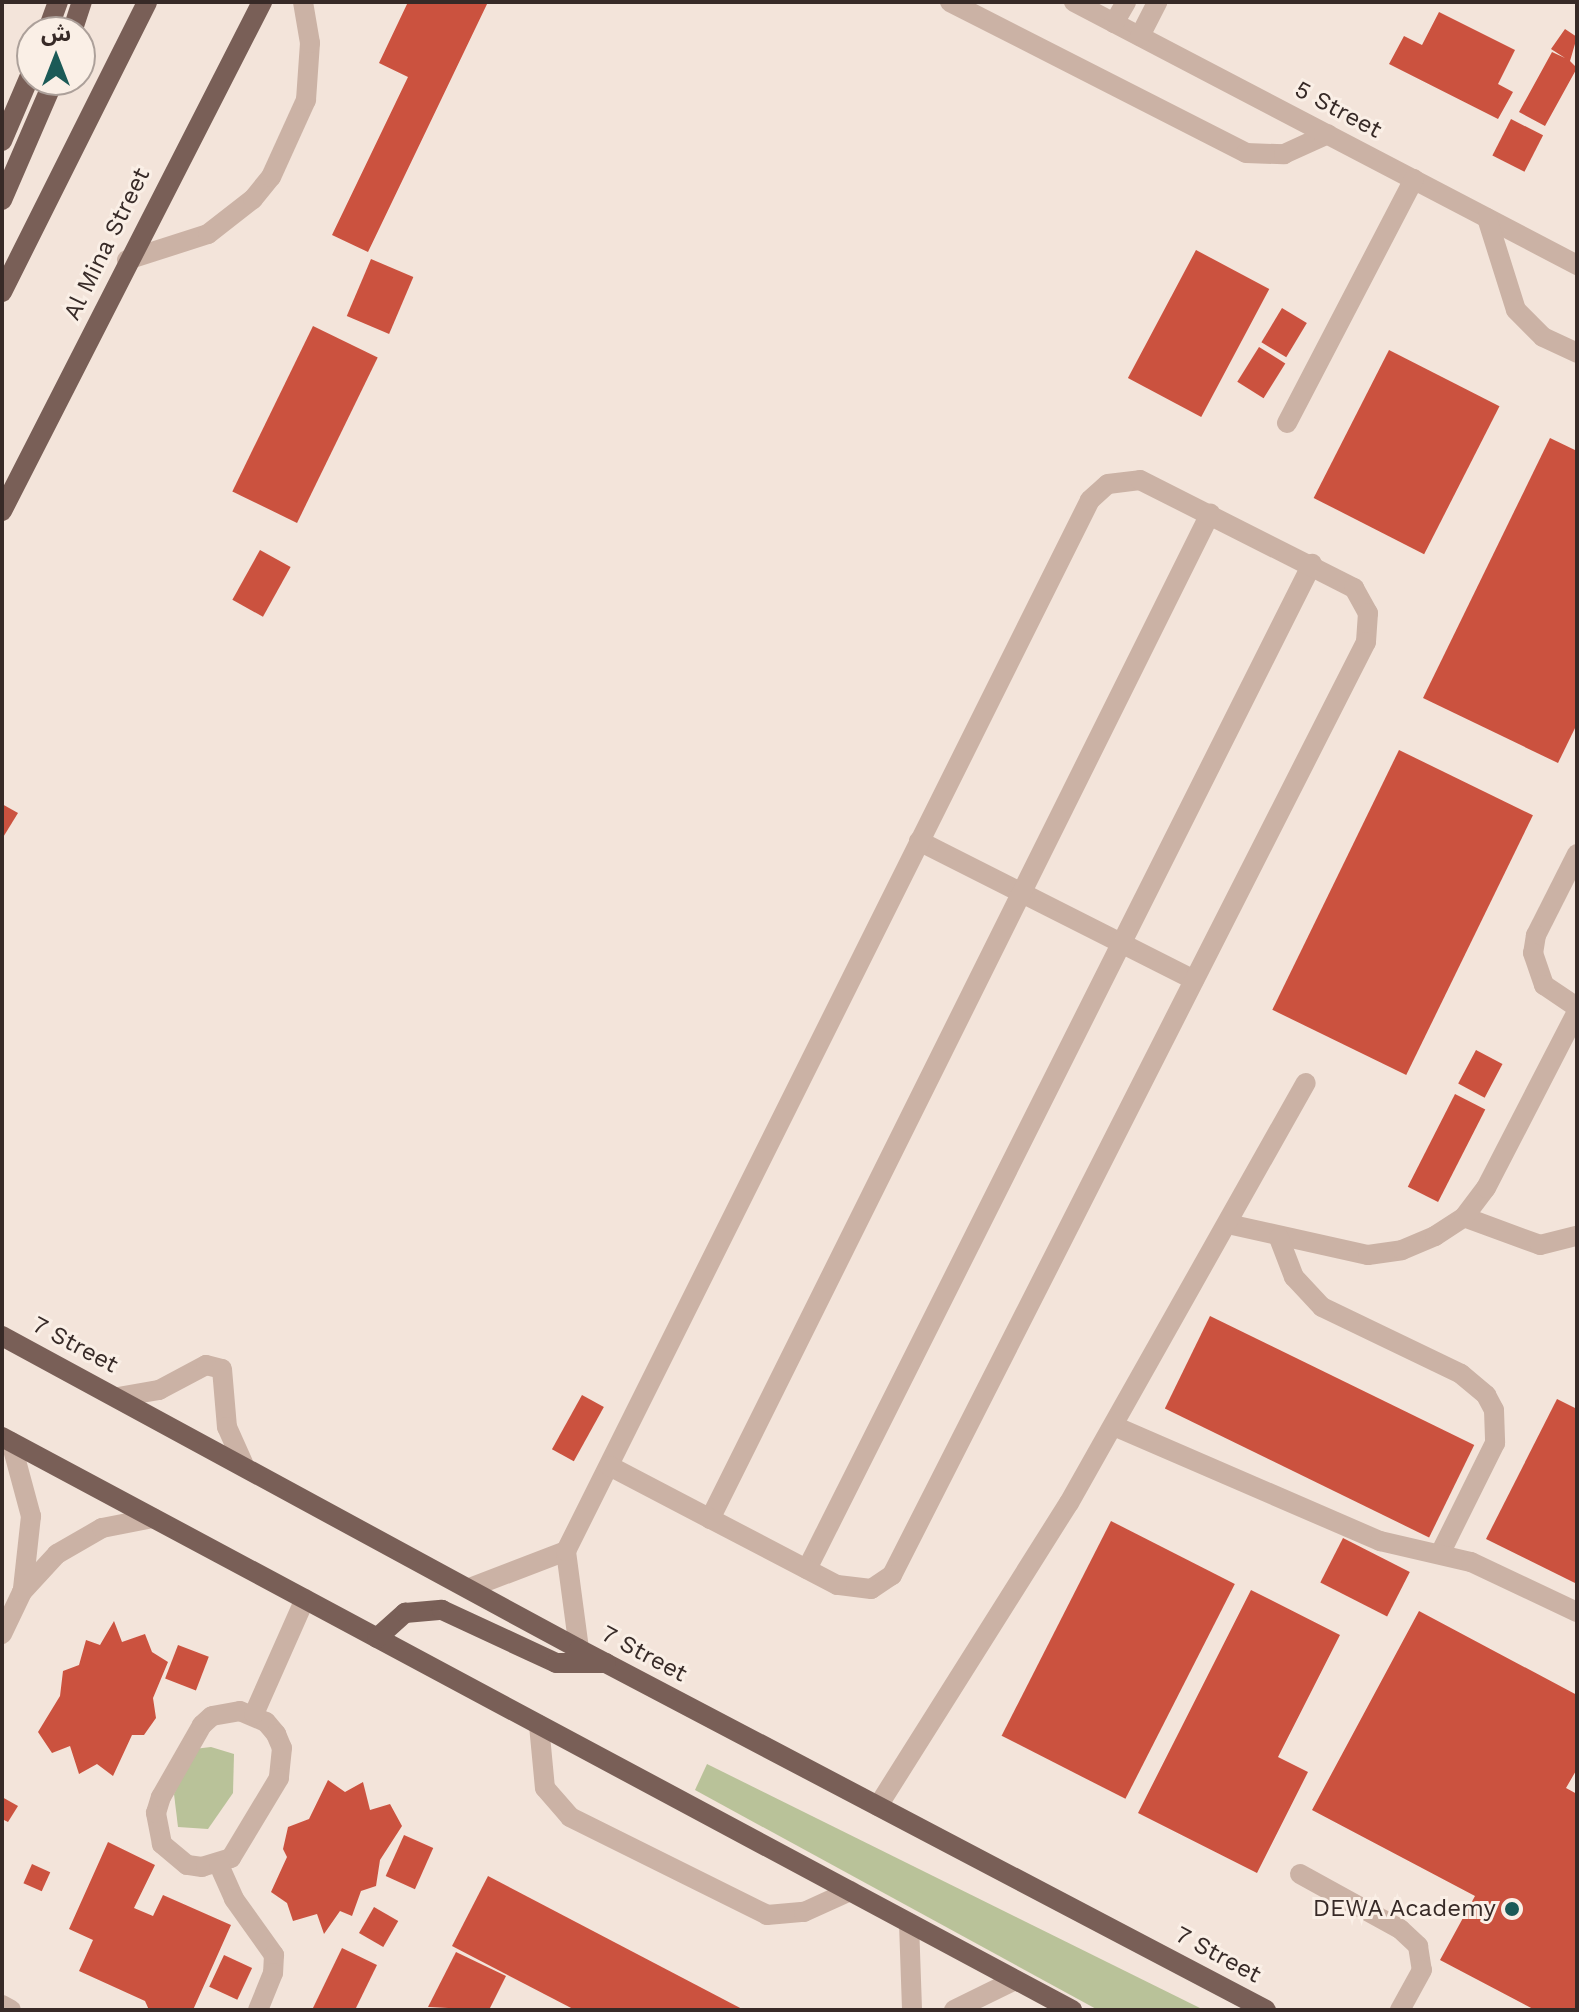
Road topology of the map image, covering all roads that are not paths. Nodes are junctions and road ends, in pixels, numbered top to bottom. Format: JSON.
{"nodes":[{"id":1,"x":147,"y":2,"type":"edge"},
{"id":2,"x":262,"y":2,"type":"edge"},
{"id":3,"x":303,"y":2,"type":"edge"},
{"id":4,"x":950,"y":2,"type":"edge"},
{"id":5,"x":1074,"y":2,"type":"edge"},
{"id":6,"x":1126,"y":2,"type":"edge"},
{"id":7,"x":1157,"y":2,"type":"edge"},
{"id":8,"x":1114,"y":23,"type":"junction"},
{"id":9,"x":1140,"y":36,"type":"junction"},
{"id":10,"x":21,"y":96,"type":"edge"},
{"id":11,"x":47,"y":96,"type":"edge"},
{"id":12,"x":1328,"y":134,"type":"junction"},
{"id":13,"x":2,"y":141,"type":"edge"},
{"id":14,"x":1414,"y":179,"type":"junction"},
{"id":15,"x":2,"y":200,"type":"edge"},
{"id":16,"x":1487,"y":218,"type":"junction"},
{"id":17,"x":127,"y":260,"type":"junction"},
{"id":18,"x":1577,"y":265,"type":"edge"},
{"id":19,"x":2,"y":292,"type":"edge"},
{"id":20,"x":1577,"y":353,"type":"edge"},
{"id":21,"x":1287,"y":423,"type":"dead end"},
{"id":22,"x":2,"y":511,"type":"edge"},
{"id":23,"x":1210,"y":514,"type":"junction"},
{"id":24,"x":1312,"y":564,"type":"junction"},
{"id":25,"x":919,"y":841,"type":"junction"},
{"id":26,"x":1577,"y":854,"type":"edge"},
{"id":27,"x":1021,"y":893,"type":"junction"},
{"id":28,"x":1121,"y":943,"type":"junction"},
{"id":29,"x":1194,"y":980,"type":"junction"},
{"id":30,"x":1577,"y":1010,"type":"edge"},
{"id":31,"x":1306,"y":1083,"type":"dead end"},
{"id":32,"x":1464,"y":1217,"type":"junction"},
{"id":33,"x":1228,"y":1224,"type":"junction"},
{"id":34,"x":1577,"y":1236,"type":"edge"},
{"id":35,"x":1279,"y":1238,"type":"junction"},
{"id":36,"x":2,"y":1336,"type":"edge"},
{"id":37,"x":118,"y":1397,"type":"junction"},
{"id":38,"x":1114,"y":1426,"type":"junction"},
{"id":39,"x":7,"y":1440,"type":"edge"},
{"id":40,"x":243,"y":1463,"type":"junction"},
{"id":41,"x":609,"y":1466,"type":"junction"},
{"id":42,"x":153,"y":1518,"type":"junction"},
{"id":43,"x":710,"y":1519,"type":"junction"},
{"id":44,"x":566,"y":1551,"type":"junction"},
{"id":45,"x":1441,"y":1552,"type":"junction"},
{"id":46,"x":807,"y":1569,"type":"junction"},
{"id":47,"x":472,"y":1587,"type":"junction"},
{"id":48,"x":22,"y":1592,"type":"junction"},
{"id":49,"x":305,"y":1599,"type":"junction"},
{"id":50,"x":1577,"y":1612,"type":"edge"},
{"id":51,"x":2,"y":1634,"type":"edge"},
{"id":52,"x":377,"y":1638,"type":"junction"},
{"id":53,"x":579,"y":1649,"type":"junction"},
{"id":54,"x":606,"y":1663,"type":"junction"},
{"id":55,"x":254,"y":1714,"type":"junction"},
{"id":56,"x":539,"y":1725,"type":"junction"},
{"id":57,"x":878,"y":1806,"type":"junction"},
{"id":58,"x":219,"y":1865,"type":"junction"},
{"id":59,"x":1300,"y":1874,"type":"dead end"},
{"id":60,"x":850,"y":1891,"type":"junction"},
{"id":61,"x":909,"y":1923,"type":"junction"},
{"id":62,"x":1015,"y":1980,"type":"junction"},
{"id":63,"x":2,"y":2005,"type":"edge"},
{"id":64,"x":11,"y":2010,"type":"edge"},
{"id":65,"x":258,"y":2010,"type":"edge"},
{"id":66,"x":912,"y":2010,"type":"edge"},
{"id":67,"x":954,"y":2010,"type":"edge"},
{"id":68,"x":1072,"y":2010,"type":"edge"},
{"id":69,"x":1266,"y":2010,"type":"edge"},
{"id":70,"x":1400,"y":2010,"type":"edge"}],
"edges":[{"from":1,"to":19,"type":"main road"},
{"from":2,"to":17,"type":"main road","name":"Al Mina Street"},
{"from":3,"to":17,"type":"street"},
{"from":4,"to":12,"type":"street"},
{"from":5,"to":8,"type":"street","name":"5 Street"},
{"from":6,"to":8,"type":"street"},
{"from":7,"to":9,"type":"street"},
{"from":8,"to":9,"type":"street","name":"5 Street"},
{"from":9,"to":12,"type":"street","name":"5 Street"},
{"from":10,"to":13,"type":"main road"},
{"from":11,"to":15,"type":"main road"},
{"from":12,"to":14,"type":"street","name":"5 Street"},
{"from":14,"to":16,"type":"street","name":"5 Street"},
{"from":14,"to":21,"type":"street"},
{"from":16,"to":18,"type":"street","name":"5 Street"},
{"from":16,"to":20,"type":"street"},
{"from":17,"to":22,"type":"main road","name":"Al Mina Street"},
{"from":23,"to":24,"type":"street"},
{"from":23,"to":25,"type":"street"},
{"from":23,"to":27,"type":"street"},
{"from":24,"to":28,"type":"street"},
{"from":24,"to":29,"type":"street"},
{"from":25,"to":27,"type":"street"},
{"from":25,"to":41,"type":"street"},
{"from":26,"to":30,"type":"street"},
{"from":27,"to":28,"type":"street"},
{"from":27,"to":43,"type":"street"},
{"from":28,"to":29,"type":"street"},
{"from":28,"to":46,"type":"street"},
{"from":29,"to":46,"type":"street"},
{"from":30,"to":32,"type":"street"},
{"from":31,"to":33,"type":"street"},
{"from":32,"to":34,"type":"street"},
{"from":32,"to":35,"type":"street"},
{"from":33,"to":35,"type":"street"},
{"from":33,"to":38,"type":"street"},
{"from":35,"to":45,"type":"street"},
{"from":36,"to":37,"type":"main road","name":"7 Street"},
{"from":37,"to":40,"type":"main road","name":"7 Street"},
{"from":37,"to":40,"type":"street"},
{"from":38,"to":45,"type":"street"},
{"from":38,"to":57,"type":"street"},
{"from":39,"to":42,"type":"main road"},
{"from":39,"to":48,"type":"street"},
{"from":40,"to":47,"type":"main road","name":"7 Street"},
{"from":41,"to":43,"type":"street"},
{"from":41,"to":44,"type":"street"},
{"from":42,"to":48,"type":"street"},
{"from":42,"to":49,"type":"main road"},
{"from":43,"to":46,"type":"street"},
{"from":44,"to":47,"type":"street"},
{"from":44,"to":53,"type":"street"},
{"from":45,"to":50,"type":"street"},
{"from":47,"to":53,"type":"main road","name":"7 Street"},
{"from":48,"to":51,"type":"street"},
{"from":49,"to":52,"type":"main road"},
{"from":49,"to":55,"type":"street"},
{"from":52,"to":54,"type":"main road"},
{"from":52,"to":56,"type":"main road"},
{"from":53,"to":54,"type":"main road","name":"7 Street"},
{"from":54,"to":57,"type":"main road","name":"7 Street"},
{"from":55,"to":58,"type":"street"},
{"from":55,"to":58,"type":"street"},
{"from":56,"to":60,"type":"main road"},
{"from":56,"to":60,"type":"street"},
{"from":57,"to":69,"type":"main road","name":"7 Street"},
{"from":58,"to":65,"type":"street"},
{"from":59,"to":70,"type":"street"},
{"from":60,"to":61,"type":"main road"},
{"from":61,"to":62,"type":"main road"},
{"from":61,"to":66,"type":"street"},
{"from":62,"to":67,"type":"street"},
{"from":62,"to":68,"type":"main road"},
{"from":63,"to":64,"type":"street"}]}
